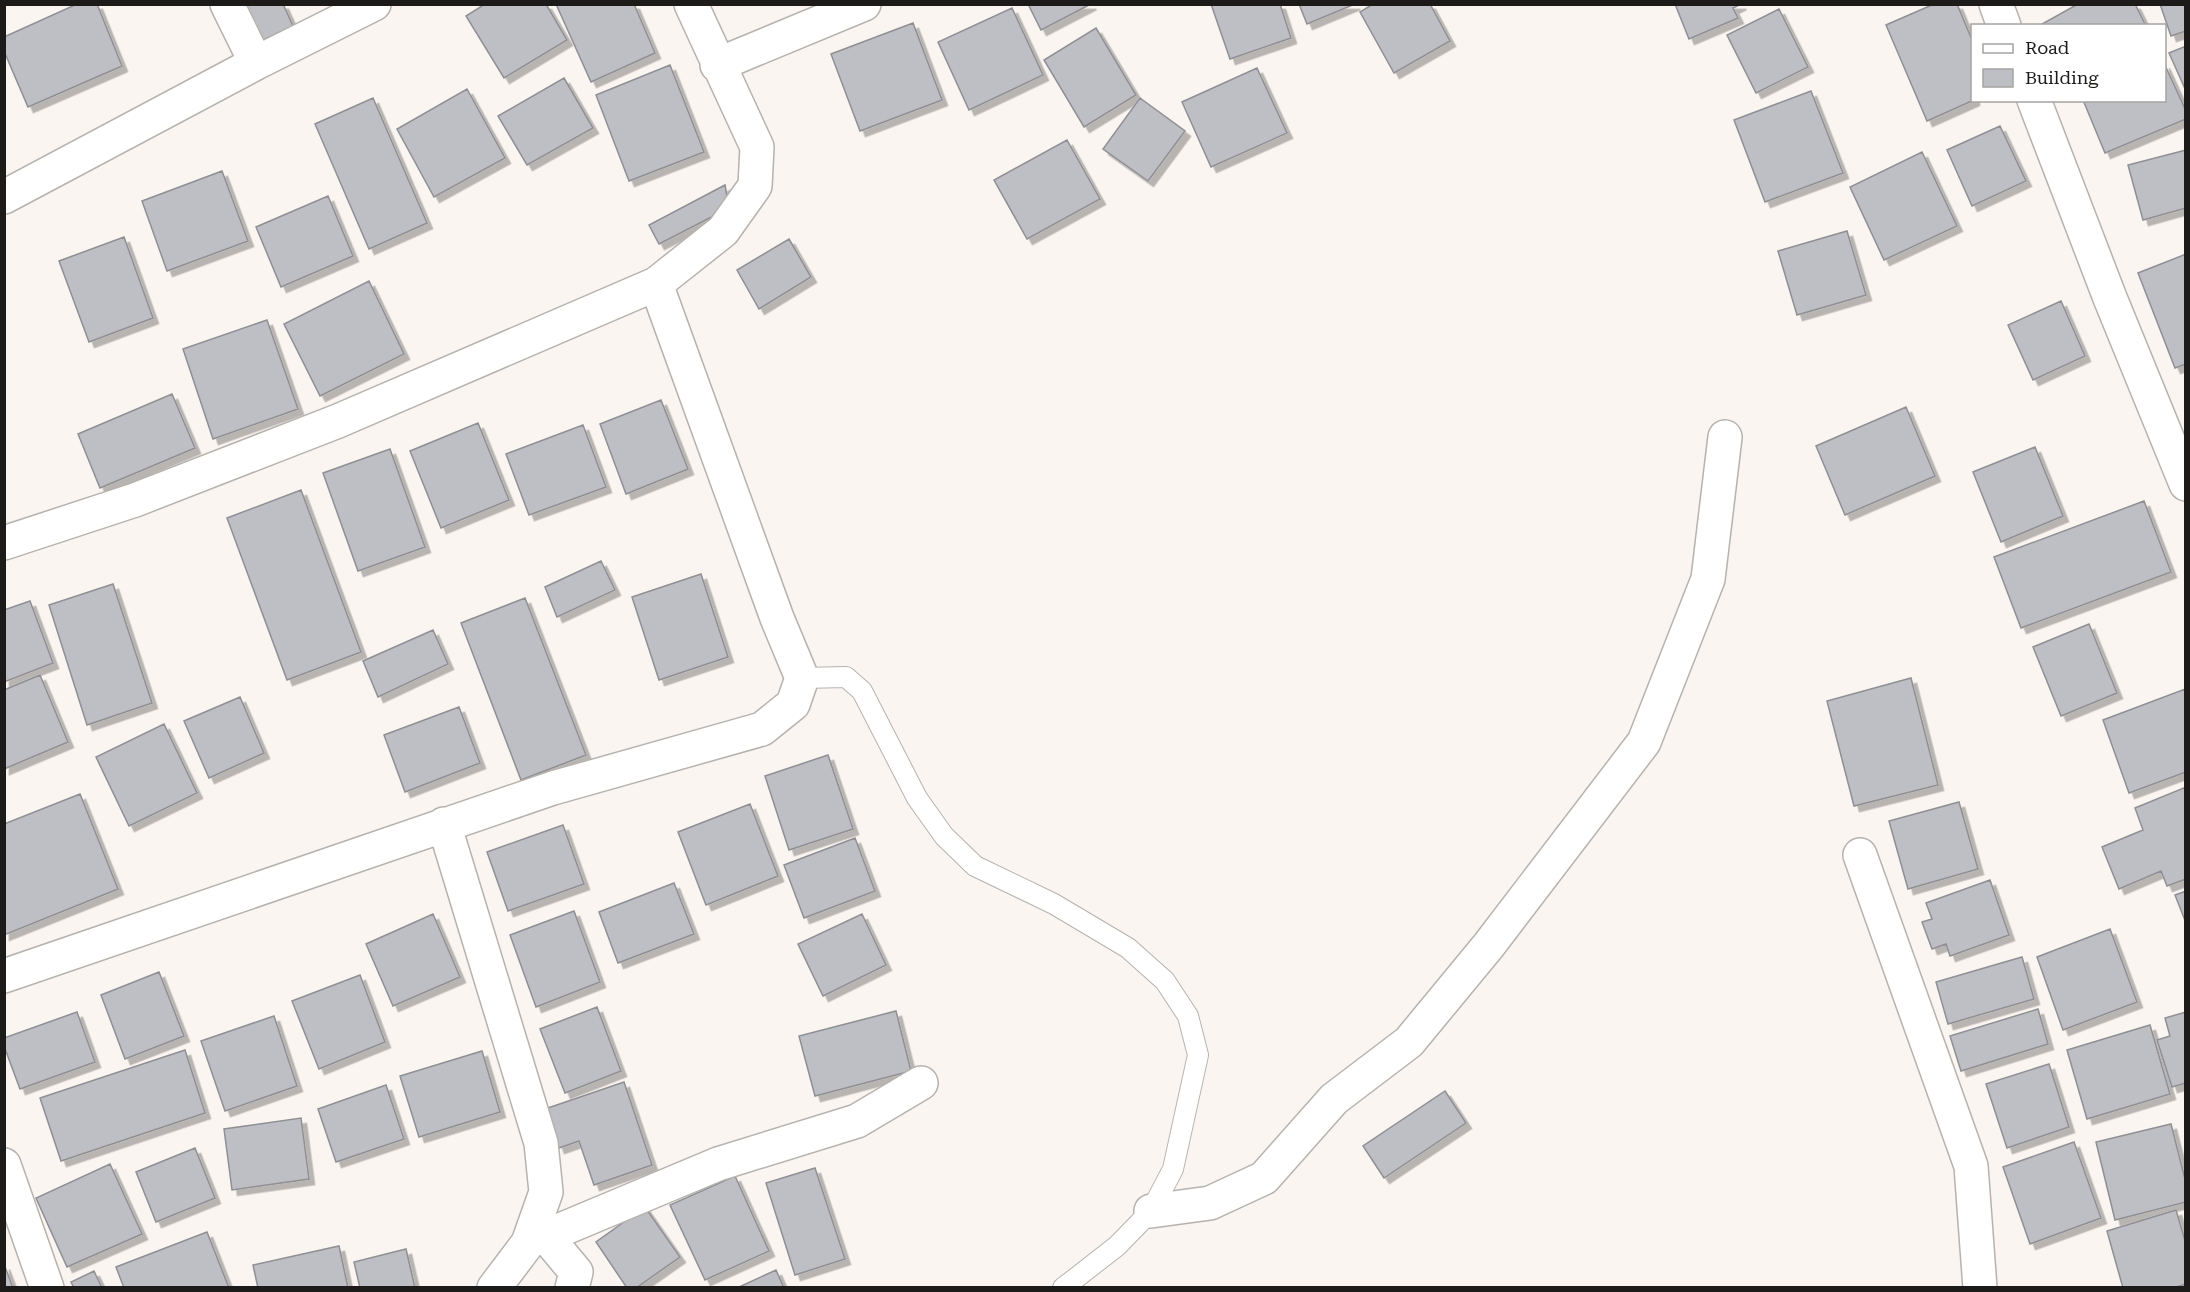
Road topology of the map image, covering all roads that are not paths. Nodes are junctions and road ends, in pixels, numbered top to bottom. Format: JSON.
{"nodes":[{"id":1,"x":227,"y":4,"type":"edge"},
{"id":2,"x":374,"y":4,"type":"edge"},
{"id":3,"x":691,"y":4,"type":"edge"},
{"id":4,"x":864,"y":4,"type":"edge"},
{"id":5,"x":1996,"y":4,"type":"edge"},
{"id":6,"x":2003,"y":24,"type":"edge"},
{"id":7,"x":256,"y":63,"type":"junction"},
{"id":8,"x":717,"y":64,"type":"junction"},
{"id":9,"x":2035,"y":102,"type":"edge"},
{"id":10,"x":4,"y":197,"type":"edge"},
{"id":11,"x":656,"y":284,"type":"junction"},
{"id":12,"x":1725,"y":437,"type":"dead end"},
{"id":13,"x":2183,"y":469,"type":"edge"},
{"id":14,"x":4,"y":543,"type":"edge"},
{"id":15,"x":802,"y":678,"type":"junction"},
{"id":16,"x":444,"y":824,"type":"junction"},
{"id":17,"x":1860,"y":855,"type":"dead end"},
{"id":18,"x":4,"y":976,"type":"edge"},
{"id":19,"x":921,"y":1083,"type":"dead end"},
{"id":20,"x":4,"y":1165,"type":"edge"},
{"id":21,"x":1151,"y":1211,"type":"junction"},
{"id":22,"x":47,"y":1287,"type":"edge"},
{"id":23,"x":494,"y":1287,"type":"edge"},
{"id":24,"x":572,"y":1287,"type":"edge"},
{"id":25,"x":1064,"y":1287,"type":"edge"},
{"id":26,"x":1980,"y":1287,"type":"edge"}],
"edges":[{"from":1,"to":7,"type":"street"},
{"from":2,"to":7,"type":"street"},
{"from":3,"to":8,"type":"street"},
{"from":4,"to":8,"type":"street"},
{"from":5,"to":6,"type":"street"},
{"from":7,"to":10,"type":"street"},
{"from":8,"to":11,"type":"street"},
{"from":9,"to":13,"type":"street"},
{"from":11,"to":14,"type":"street"},
{"from":11,"to":15,"type":"street"},
{"from":12,"to":21,"type":"street"},
{"from":15,"to":16,"type":"street"},
{"from":15,"to":21,"type":"lane"},
{"from":16,"to":18,"type":"street"},
{"from":16,"to":23,"type":"street"},
{"from":17,"to":26,"type":"street"},
{"from":19,"to":24,"type":"street"},
{"from":20,"to":22,"type":"street"},
{"from":21,"to":25,"type":"lane"}]}
